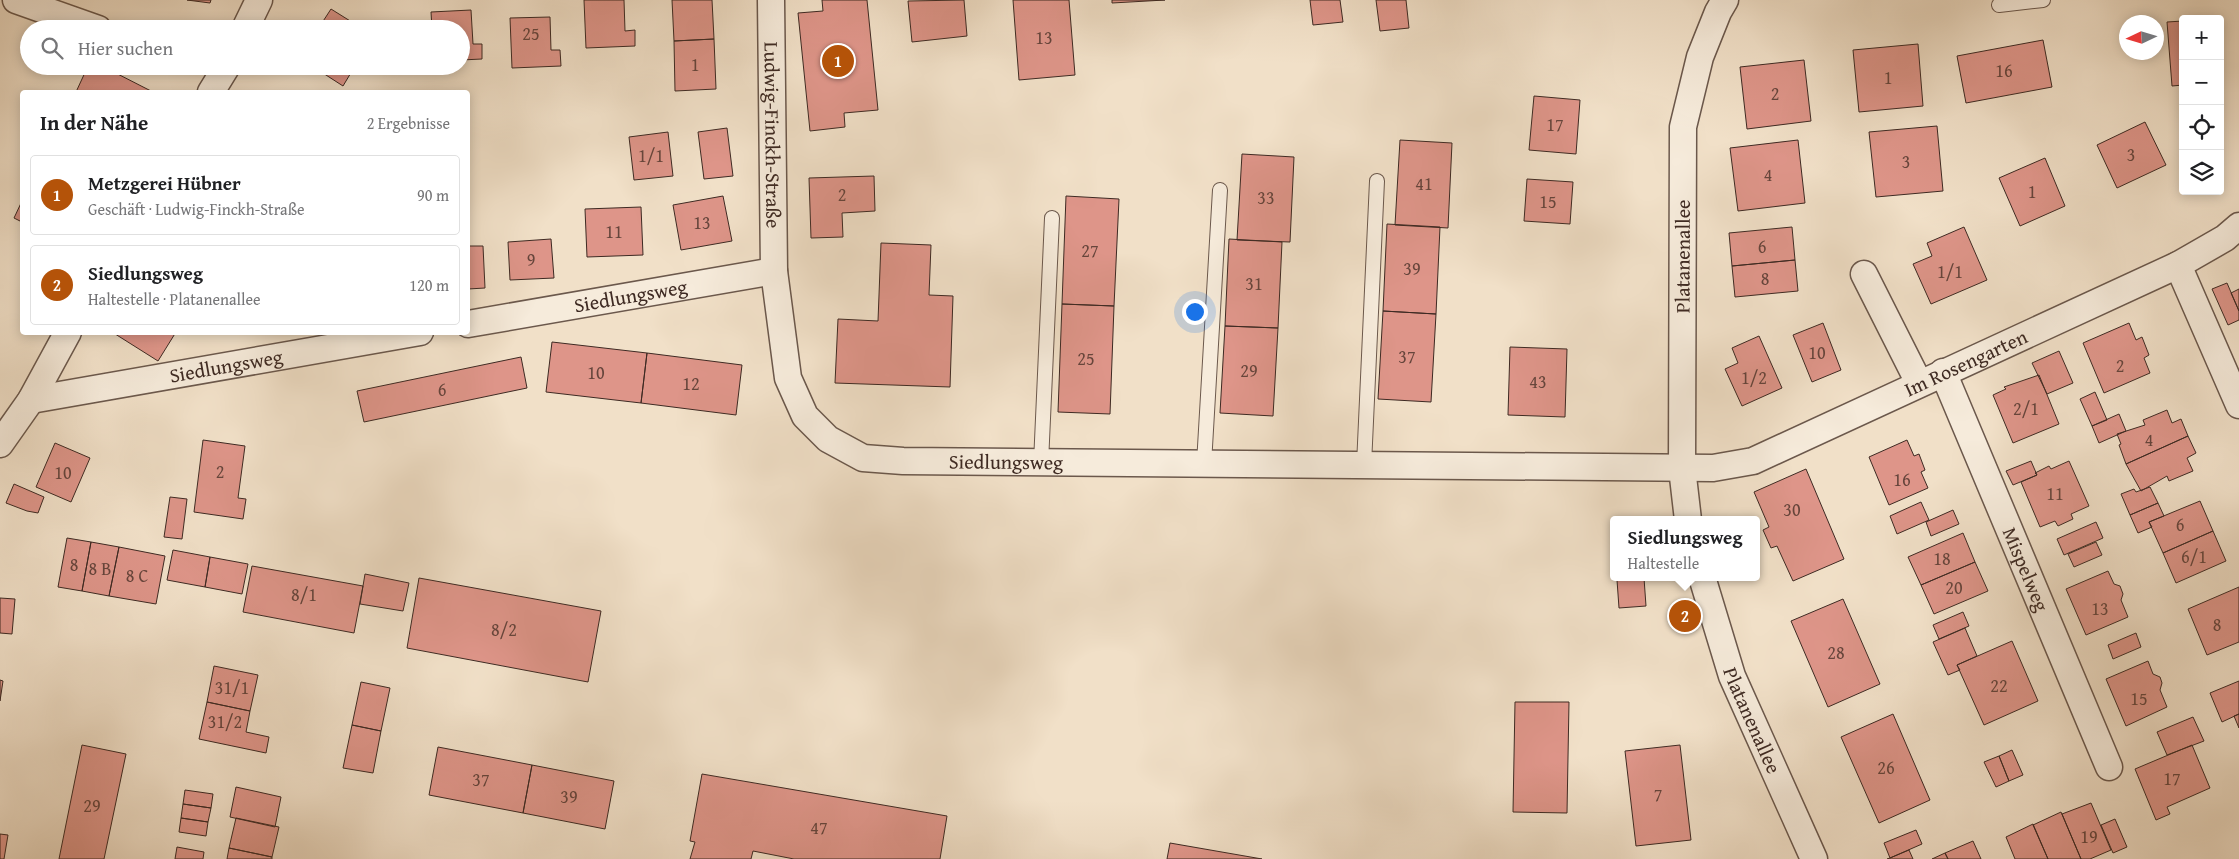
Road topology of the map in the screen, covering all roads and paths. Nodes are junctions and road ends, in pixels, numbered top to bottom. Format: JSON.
{"nodes":[{"id":1,"x":16,"y":0,"type":"edge"},
{"id":2,"x":258,"y":0,"type":"edge"},
{"id":3,"x":771,"y":0,"type":"edge"},
{"id":4,"x":1725,"y":0,"type":"edge"},
{"id":5,"x":2044,"y":0,"type":"edge"},
{"id":6,"x":1999,"y":5,"type":"dead end"},
{"id":7,"x":73,"y":20,"type":"edge"},
{"id":8,"x":249,"y":20,"type":"edge"},
{"id":9,"x":1376,"y":181,"type":"dead end"},
{"id":10,"x":1220,"y":190,"type":"dead end"},
{"id":11,"x":1052,"y":218,"type":"dead end"},
{"id":12,"x":2239,"y":226,"type":"edge"},
{"id":13,"x":2178,"y":265,"type":"junction"},
{"id":14,"x":774,"y":271,"type":"junction"},
{"id":15,"x":1864,"y":274,"type":"dead end"},
{"id":16,"x":470,"y":324,"type":"edge"},
{"id":17,"x":66,"y":335,"type":"edge"},
{"id":18,"x":403,"y":335,"type":"edge"},
{"id":19,"x":1943,"y":372,"type":"junction"},
{"id":20,"x":1919,"y":383,"type":"junction"},
{"id":21,"x":31,"y":400,"type":"junction"},
{"id":22,"x":2239,"y":405,"type":"edge"},
{"id":23,"x":0,"y":444,"type":"edge"},
{"id":24,"x":1041,"y":463,"type":"junction"},
{"id":25,"x":1204,"y":464,"type":"junction"},
{"id":26,"x":1364,"y":465,"type":"junction"},
{"id":27,"x":1682,"y":468,"type":"junction"},
{"id":28,"x":1688,"y":516,"type":"edge"},
{"id":29,"x":1703,"y":581,"type":"edge"},
{"id":30,"x":2109,"y":767,"type":"dead end"},
{"id":31,"x":1814,"y":859,"type":"edge"}],
"edges":[{"from":1,"to":7,"type":"street"},
{"from":2,"to":8,"type":"street"},
{"from":3,"to":14,"type":"street","name":"Ludwig-Finckh-Straße"},
{"from":4,"to":27,"type":"street","name":"Platanenallee"},
{"from":5,"to":6,"type":"lane"},
{"from":9,"to":26,"type":"lane"},
{"from":10,"to":25,"type":"lane"},
{"from":11,"to":24,"type":"lane"},
{"from":12,"to":13,"type":"street","name":"Im Rosengarten"},
{"from":13,"to":19,"type":"street","name":"Im Rosengarten"},
{"from":13,"to":22,"type":"street"},
{"from":14,"to":16,"type":"street","name":"Siedlungsweg"},
{"from":14,"to":24,"type":"street","name":"Siedlungsweg"},
{"from":15,"to":20,"type":"street"},
{"from":17,"to":21,"type":"street"},
{"from":18,"to":21,"type":"street","name":"Siedlungsweg"},
{"from":19,"to":20,"type":"street","name":"Im Rosengarten"},
{"from":19,"to":30,"type":"street","name":"Mispelweg"},
{"from":20,"to":27,"type":"street","name":"Im Rosengarten"},
{"from":21,"to":23,"type":"street"},
{"from":24,"to":25,"type":"street","name":"Siedlungsweg"},
{"from":25,"to":26,"type":"street","name":"Siedlungsweg"},
{"from":26,"to":27,"type":"street","name":"Siedlungsweg"},
{"from":27,"to":28,"type":"street","name":"Platanenallee"},
{"from":29,"to":31,"type":"street","name":"Platanenallee"}]}
